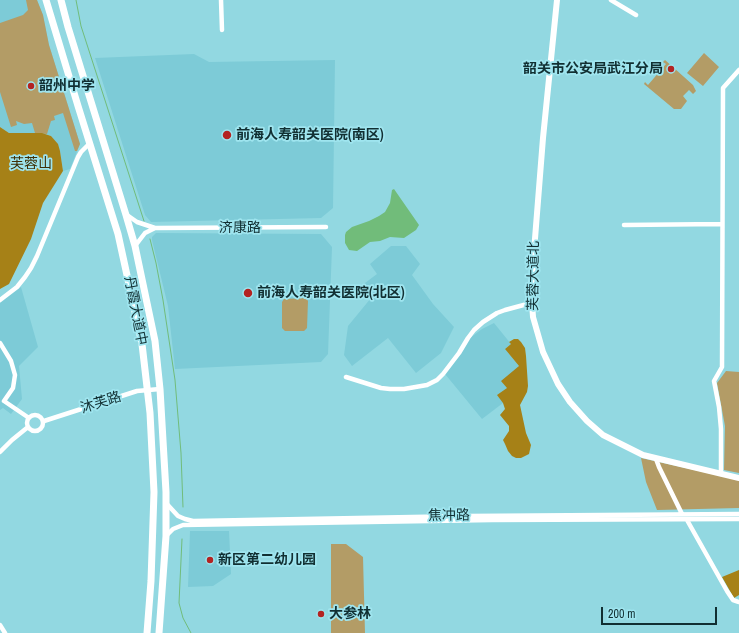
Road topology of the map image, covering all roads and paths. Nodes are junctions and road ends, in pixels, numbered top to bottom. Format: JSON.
{"nodes":[{"id":1,"x":46,"y":0,"type":"edge"},
{"id":2,"x":61,"y":0,"type":"edge"},
{"id":3,"x":221,"y":0,"type":"edge"},
{"id":4,"x":557,"y":0,"type":"edge"},
{"id":5,"x":611,"y":0,"type":"edge"},
{"id":6,"x":636,"y":15,"type":"dead end"},
{"id":7,"x":222,"y":30,"type":"dead end"},
{"id":8,"x":739,"y":70,"type":"edge"},
{"id":9,"x":90,"y":143,"type":"junction"},
{"id":10,"x":126,"y":215,"type":"junction"},
{"id":11,"x":722,"y":224,"type":"junction"},
{"id":12,"x":624,"y":225,"type":"dead end"},
{"id":13,"x":326,"y":227,"type":"dead end"},
{"id":14,"x":155,"y":228,"type":"junction"},
{"id":15,"x":135,"y":246,"type":"junction"},
{"id":16,"x":0,"y":300,"type":"edge"},
{"id":17,"x":531,"y":303,"type":"junction"},
{"id":18,"x":0,"y":343,"type":"edge"},
{"id":19,"x":346,"y":377,"type":"dead end"},
{"id":20,"x":160,"y":389,"type":"junction"},
{"id":21,"x":147,"y":390,"type":"junction"},
{"id":22,"x":29,"y":418,"type":"junction"},
{"id":23,"x":44,"y":421,"type":"junction"},
{"id":24,"x":28,"y":427,"type":"junction"},
{"id":25,"x":0,"y":452,"type":"edge"},
{"id":26,"x":656,"y":459,"type":"junction"},
{"id":27,"x":721,"y":474,"type":"junction"},
{"id":28,"x":739,"y":478,"type":"edge"},
{"id":29,"x":166,"y":503,"type":"junction"},
{"id":30,"x":682,"y":514,"type":"junction"},
{"id":31,"x":739,"y":514,"type":"edge"},
{"id":32,"x":739,"y":519,"type":"edge"},
{"id":33,"x":687,"y":520,"type":"junction"},
{"id":34,"x":166,"y":536,"type":"junction"},
{"id":35,"x":739,"y":602,"type":"edge"},
{"id":36,"x":0,"y":625,"type":"edge"},
{"id":37,"x":5,"y":633,"type":"edge"},
{"id":38,"x":147,"y":633,"type":"edge"},
{"id":39,"x":159,"y":633,"type":"edge"}],
"edges":[{"from":1,"to":9,"type":"main road","name":"丹霞大道中"},
{"from":2,"to":10,"type":"main road","name":"丹霞大道中"},
{"from":3,"to":7,"type":"street"},
{"from":4,"to":17,"type":"main road","name":"芙蓉大道北"},
{"from":5,"to":6,"type":"street"},
{"from":8,"to":11,"type":"street"},
{"from":9,"to":16,"type":"street"},
{"from":9,"to":21,"type":"main road","name":"丹霞大道中"},
{"from":10,"to":14,"type":"street","name":"济康路"},
{"from":10,"to":15,"type":"main road","name":"丹霞大道中"},
{"from":11,"to":12,"type":"street"},
{"from":11,"to":27,"type":"street"},
{"from":13,"to":14,"type":"street","name":"济康路"},
{"from":14,"to":15,"type":"street"},
{"from":15,"to":20,"type":"main road","name":"丹霞大道中"},
{"from":17,"to":19,"type":"street"},
{"from":17,"to":26,"type":"main road","name":"芙蓉大道北"},
{"from":18,"to":22,"type":"street"},
{"from":20,"to":21,"type":"street","name":"沐芙路"},
{"from":20,"to":29,"type":"main road","name":"丹霞大道中"},
{"from":21,"to":23,"type":"street","name":"沐芙路"},
{"from":21,"to":38,"type":"main road","name":"丹霞大道中"},
{"from":22,"to":23,"type":"street"},
{"from":22,"to":24,"type":"street"},
{"from":23,"to":24,"type":"street"},
{"from":24,"to":25,"type":"street"},
{"from":26,"to":27,"type":"main road","name":"芙蓉大道北"},
{"from":26,"to":30,"type":"street"},
{"from":27,"to":28,"type":"main road","name":"芙蓉大道北"},
{"from":29,"to":30,"type":"street","name":"焦冲路"},
{"from":29,"to":34,"type":"main road","name":"丹霞大道中"},
{"from":30,"to":31,"type":"street","name":"焦冲路"},
{"from":32,"to":33,"type":"street","name":"焦冲路"},
{"from":33,"to":34,"type":"street","name":"焦冲路"},
{"from":33,"to":35,"type":"street"},
{"from":34,"to":39,"type":"main road","name":"丹霞大道中"},
{"from":36,"to":37,"type":"street"}]}
